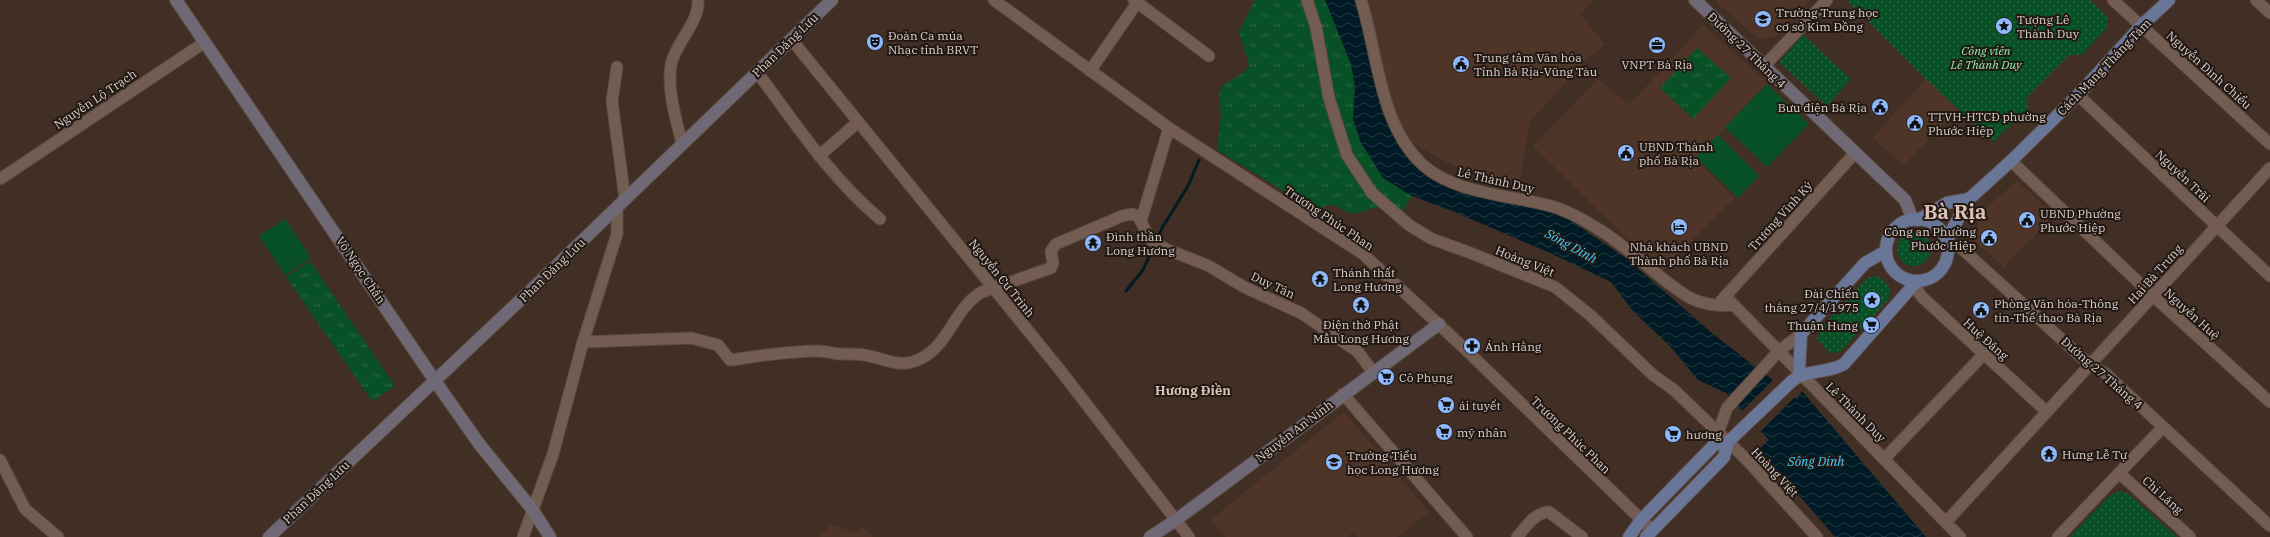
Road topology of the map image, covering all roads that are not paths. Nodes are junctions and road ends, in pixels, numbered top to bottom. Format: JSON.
{"nodes":[{"id":1,"x":176,"y":0,"type":"edge"},
{"id":2,"x":698,"y":0,"type":"edge"},
{"id":3,"x":832,"y":0,"type":"edge"},
{"id":4,"x":994,"y":0,"type":"edge"},
{"id":5,"x":1307,"y":0,"type":"edge"},
{"id":6,"x":1361,"y":0,"type":"edge"},
{"id":7,"x":1695,"y":0,"type":"edge"},
{"id":8,"x":1827,"y":0,"type":"edge"},
{"id":9,"x":2113,"y":0,"type":"edge"},
{"id":10,"x":2169,"y":0,"type":"edge"},
{"id":11,"x":2256,"y":0,"type":"edge"},
{"id":12,"x":1137,"y":1,"type":"edge"},
{"id":13,"x":2270,"y":13,"type":"edge"},
{"id":14,"x":2141,"y":26,"type":"junction"},
{"id":15,"x":791,"y":39,"type":"junction"},
{"id":16,"x":205,"y":42,"type":"junction"},
{"id":17,"x":1209,"y":56,"type":"dead end"},
{"id":18,"x":1764,"y":66,"type":"junction"},
{"id":19,"x":617,"y":67,"type":"dead end"},
{"id":20,"x":1090,"y":71,"type":"junction"},
{"id":21,"x":757,"y":72,"type":"junction"},
{"id":22,"x":2078,"y":95,"type":"junction"},
{"id":23,"x":858,"y":122,"type":"junction"},
{"id":24,"x":1169,"y":128,"type":"junction"},
{"id":25,"x":682,"y":144,"type":"junction"},
{"id":26,"x":2270,"y":144,"type":"edge"},
{"id":27,"x":1855,"y":153,"type":"junction"},
{"id":28,"x":819,"y":156,"type":"junction"},
{"id":29,"x":2011,"y":161,"type":"junction"},
{"id":30,"x":2270,"y":168,"type":"edge"},
{"id":31,"x":0,"y":180,"type":"edge"},
{"id":32,"x":1969,"y":199,"type":"junction"},
{"id":33,"x":621,"y":203,"type":"junction"},
{"id":34,"x":880,"y":219,"type":"dead end"},
{"id":35,"x":1141,"y":220,"type":"junction"},
{"id":36,"x":1916,"y":220,"type":"junction"},
{"id":37,"x":2217,"y":226,"type":"junction"},
{"id":38,"x":1947,"y":245,"type":"junction"},
{"id":39,"x":1886,"y":251,"type":"junction"},
{"id":40,"x":2270,"y":276,"type":"edge"},
{"id":41,"x":1917,"y":281,"type":"junction"},
{"id":42,"x":993,"y":288,"type":"junction"},
{"id":43,"x":1725,"y":296,"type":"junction"},
{"id":44,"x":2153,"y":296,"type":"junction"},
{"id":45,"x":1734,"y":305,"type":"junction"},
{"id":46,"x":1717,"y":306,"type":"junction"},
{"id":47,"x":1439,"y":324,"type":"junction"},
{"id":48,"x":1801,"y":334,"type":"junction"},
{"id":49,"x":583,"y":342,"type":"junction"},
{"id":50,"x":1984,"y":354,"type":"junction"},
{"id":51,"x":1776,"y":355,"type":"junction"},
{"id":52,"x":2090,"y":365,"type":"junction"},
{"id":53,"x":1373,"y":372,"type":"junction"},
{"id":54,"x":1796,"y":377,"type":"junction"},
{"id":55,"x":434,"y":381,"type":"junction"},
{"id":56,"x":1343,"y":394,"type":"junction"},
{"id":57,"x":2270,"y":402,"type":"edge"},
{"id":58,"x":2047,"y":412,"type":"junction"},
{"id":59,"x":2163,"y":427,"type":"junction"},
{"id":60,"x":1718,"y":433,"type":"junction"},
{"id":61,"x":1728,"y":442,"type":"junction"},
{"id":62,"x":1714,"y":445,"type":"junction"},
{"id":63,"x":1884,"y":459,"type":"junction"},
{"id":64,"x":0,"y":460,"type":"edge"},
{"id":65,"x":2119,"y":473,"type":"junction"},
{"id":66,"x":532,"y":509,"type":"junction"},
{"id":67,"x":1176,"y":520,"type":"junction"},
{"id":68,"x":1641,"y":520,"type":"junction"},
{"id":69,"x":1946,"y":522,"type":"junction"},
{"id":70,"x":2270,"y":526,"type":"edge"},
{"id":71,"x":1649,"y":533,"type":"edge"},
{"id":72,"x":58,"y":537,"type":"edge"},
{"id":73,"x":269,"y":537,"type":"edge"},
{"id":74,"x":523,"y":537,"type":"edge"},
{"id":75,"x":550,"y":537,"type":"edge"},
{"id":76,"x":1150,"y":537,"type":"edge"},
{"id":77,"x":1189,"y":537,"type":"edge"},
{"id":78,"x":1467,"y":537,"type":"edge"},
{"id":79,"x":1517,"y":537,"type":"edge"},
{"id":80,"x":1582,"y":537,"type":"edge"},
{"id":81,"x":1629,"y":537,"type":"edge"},
{"id":82,"x":1817,"y":537,"type":"edge"},
{"id":83,"x":1960,"y":537,"type":"edge"},
{"id":84,"x":2058,"y":537,"type":"edge"},
{"id":85,"x":2190,"y":537,"type":"edge"}],
"edges":[{"from":1,"to":16,"type":"street","name":"Võ Ngọc Chấn"},
{"from":2,"to":25,"type":"street"},
{"from":3,"to":15,"type":"street","name":"Phan Đăng Lưu"},
{"from":4,"to":20,"type":"street","name":"Trương Phúc Phan"},
{"from":5,"to":60,"type":"street","name":"Hoàng Việt"},
{"from":6,"to":46,"type":"street","name":"Lê Thành Duy"},
{"from":7,"to":18,"type":"street","name":"Đường 27 Tháng 4"},
{"from":8,"to":18,"type":"street"},
{"from":9,"to":14,"type":"street","name":"Nguyễn Đình Chiểu"},
{"from":10,"to":14,"type":"main road","name":"Cách Mạng Tháng Tám"},
{"from":11,"to":13,"type":"street"},
{"from":12,"to":17,"type":"street"},
{"from":12,"to":20,"type":"street"},
{"from":14,"to":22,"type":"main road","name":"Cách Mạng Tháng Tám"},
{"from":14,"to":26,"type":"street","name":"Nguyễn Đình Chiểu"},
{"from":15,"to":21,"type":"street","name":"Phan Đăng Lưu"},
{"from":15,"to":23,"type":"street","name":"Nguyễn Cư Trinh"},
{"from":16,"to":31,"type":"street","name":"Nguyễn Lộ Trạch"},
{"from":16,"to":55,"type":"street","name":"Võ Ngọc Chấn"},
{"from":18,"to":27,"type":"street","name":"Đường 27 Tháng 4"},
{"from":19,"to":33,"type":"street"},
{"from":20,"to":24,"type":"street","name":"Trương Phúc Phan"},
{"from":21,"to":25,"type":"street","name":"Phan Đăng Lưu"},
{"from":21,"to":28,"type":"street"},
{"from":22,"to":29,"type":"main road","name":"Cách Mạng Tháng Tám"},
{"from":22,"to":37,"type":"street","name":"Nguyễn Trãi"},
{"from":23,"to":28,"type":"street"},
{"from":23,"to":42,"type":"street","name":"Nguyễn Cư Trinh"},
{"from":24,"to":35,"type":"street"},
{"from":24,"to":47,"type":"street","name":"Trương Phúc Phan"},
{"from":25,"to":33,"type":"street","name":"Phan Đăng Lưu"},
{"from":27,"to":36,"type":"street","name":"Đường 27 Tháng 4"},
{"from":27,"to":43,"type":"street","name":"Trương Vĩnh Ký"},
{"from":28,"to":34,"type":"street"},
{"from":29,"to":32,"type":"main road","name":"Cách Mạng Tháng Tám"},
{"from":29,"to":44,"type":"street","name":"Nguyễn Huệ"},
{"from":30,"to":37,"type":"street","name":"Hai Bà Trưng"},
{"from":32,"to":36,"type":"main road"},
{"from":32,"to":38,"type":"main road","name":"Cách Mạng Tháng Tám"},
{"from":33,"to":49,"type":"street"},
{"from":33,"to":55,"type":"street","name":"Phan Đăng Lưu"},
{"from":35,"to":42,"type":"street"},
{"from":35,"to":53,"type":"street","name":"Duy Tân"},
{"from":36,"to":38,"type":"main road"},
{"from":36,"to":39,"type":"main road"},
{"from":37,"to":40,"type":"street","name":"Nguyễn Trãi"},
{"from":37,"to":44,"type":"street","name":"Hai Bà Trưng"},
{"from":38,"to":41,"type":"main road"},
{"from":38,"to":52,"type":"street","name":"Đường 27 Tháng 4"},
{"from":39,"to":41,"type":"main road"},
{"from":39,"to":48,"type":"main road"},
{"from":41,"to":50,"type":"street","name":"Huệ Đăng"},
{"from":41,"to":54,"type":"main road"},
{"from":42,"to":49,"type":"street"},
{"from":42,"to":67,"type":"street","name":"Nguyễn Cư Trinh"},
{"from":43,"to":45,"type":"street","name":"Lê Thành Duy"},
{"from":43,"to":46,"type":"street"},
{"from":44,"to":52,"type":"street","name":"Hai Bà Trưng"},
{"from":44,"to":57,"type":"street","name":"Nguyễn Huệ"},
{"from":45,"to":46,"type":"street","name":"Lê Thành Duy"},
{"from":45,"to":51,"type":"street","name":"Lê Thành Duy"},
{"from":47,"to":53,"type":"street","name":"Nguyễn An Ninh"},
{"from":47,"to":68,"type":"street","name":"Trương Phúc Phan"},
{"from":48,"to":51,"type":"street"},
{"from":48,"to":54,"type":"main road"},
{"from":49,"to":66,"type":"street"},
{"from":50,"to":58,"type":"street","name":"Huệ Đăng"},
{"from":50,"to":63,"type":"street"},
{"from":51,"to":54,"type":"street","name":"Lê Thành Duy"},
{"from":51,"to":60,"type":"street"},
{"from":52,"to":58,"type":"street","name":"Hai Bà Trưng"},
{"from":52,"to":59,"type":"street","name":"Đường 27 Tháng 4"},
{"from":53,"to":56,"type":"street","name":"Nguyễn An Ninh"},
{"from":54,"to":61,"type":"main road"},
{"from":54,"to":63,"type":"street","name":"Lê Thành Duy"},
{"from":55,"to":66,"type":"street","name":"Võ Ngọc Chấn"},
{"from":55,"to":73,"type":"street","name":"Phan Đăng Lưu"},
{"from":56,"to":67,"type":"street","name":"Nguyễn An Ninh"},
{"from":56,"to":78,"type":"street"},
{"from":58,"to":69,"type":"street","name":"Hai Bà Trưng"},
{"from":59,"to":65,"type":"street"},
{"from":59,"to":70,"type":"street","name":"Đường 27 Tháng 4"},
{"from":60,"to":61,"type":"street","name":"Hoàng Việt"},
{"from":60,"to":62,"type":"street"},
{"from":61,"to":62,"type":"main road"},
{"from":61,"to":71,"type":"main road"},
{"from":61,"to":82,"type":"street","name":"Hoàng Việt"},
{"from":62,"to":68,"type":"main road"},
{"from":63,"to":69,"type":"street","name":"Lê Thành Duy"},
{"from":64,"to":72,"type":"street"},
{"from":65,"to":84,"type":"street"},
{"from":65,"to":85,"type":"street","name":"Chi Lăng"},
{"from":66,"to":74,"type":"street"},
{"from":66,"to":75,"type":"street","name":"Võ Ngọc Chấn"},
{"from":67,"to":76,"type":"street","name":"Nguyễn An Ninh"},
{"from":67,"to":77,"type":"street","name":"Nguyễn Cư Trinh"},
{"from":68,"to":71,"type":"street","name":"Trương Phúc Phan"},
{"from":68,"to":81,"type":"main road"},
{"from":69,"to":83,"type":"street","name":"Lê Thành Duy"},
{"from":79,"to":80,"type":"street"}]}
